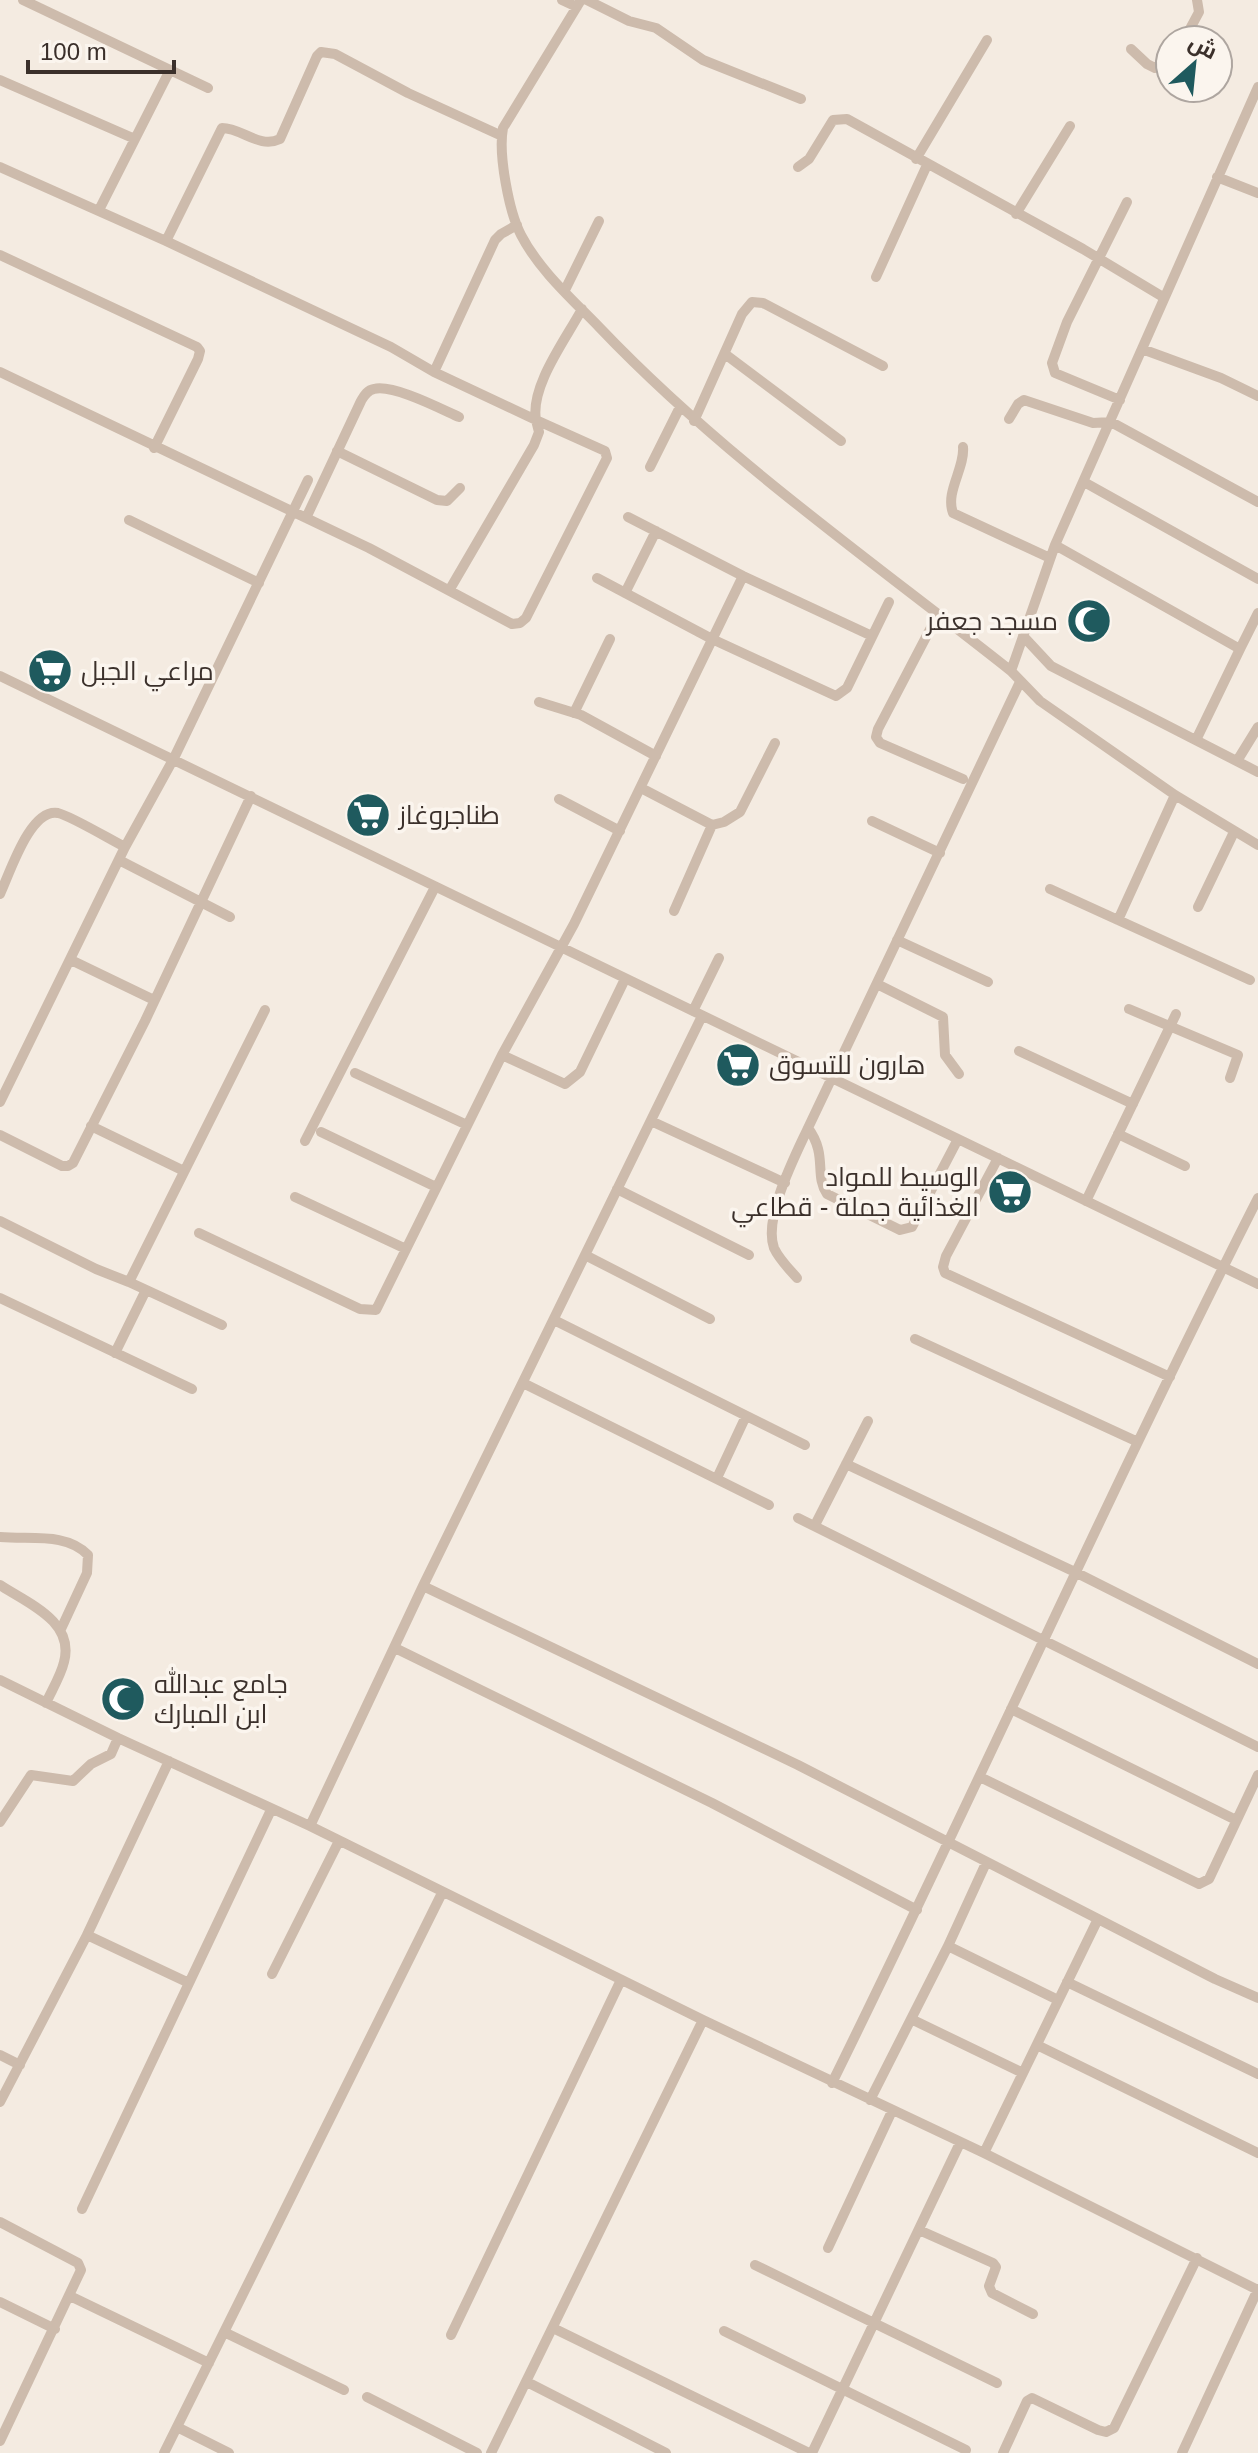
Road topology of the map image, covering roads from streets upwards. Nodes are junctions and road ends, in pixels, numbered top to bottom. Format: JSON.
{"nodes":[{"id":1,"x":23,"y":0,"type":"edge"},
{"id":2,"x":562,"y":0,"type":"edge"},
{"id":3,"x":1197,"y":0,"type":"edge"},
{"id":4,"x":582,"y":2,"type":"edge"},
{"id":5,"x":1193,"y":24,"type":"edge"},
{"id":6,"x":987,"y":40,"type":"dead end"},
{"id":7,"x":1131,"y":49,"type":"dead end"},
{"id":8,"x":1154,"y":68,"type":"edge"},
{"id":9,"x":170,"y":70,"type":"junction"},
{"id":10,"x":0,"y":80,"type":"edge"},
{"id":11,"x":1258,"y":87,"type":"edge"},
{"id":12,"x":208,"y":88,"type":"dead end"},
{"id":13,"x":801,"y":99,"type":"dead end"},
{"id":14,"x":1070,"y":126,"type":"dead end"},
{"id":15,"x":502,"y":136,"type":"junction"},
{"id":16,"x":135,"y":139,"type":"junction"},
{"id":17,"x":916,"y":159,"type":"junction"},
{"id":18,"x":927,"y":165,"type":"junction"},
{"id":19,"x":0,"y":167,"type":"edge"},
{"id":20,"x":798,"y":167,"type":"dead end"},
{"id":21,"x":1217,"y":177,"type":"junction"},
{"id":22,"x":1258,"y":193,"type":"edge"},
{"id":23,"x":1127,"y":202,"type":"dead end"},
{"id":24,"x":99,"y":210,"type":"junction"},
{"id":25,"x":1016,"y":214,"type":"junction"},
{"id":26,"x":599,"y":221,"type":"dead end"},
{"id":27,"x":517,"y":225,"type":"junction"},
{"id":28,"x":166,"y":241,"type":"junction"},
{"id":29,"x":0,"y":255,"type":"edge"},
{"id":30,"x":1097,"y":259,"type":"junction"},
{"id":31,"x":876,"y":277,"type":"dead end"},
{"id":32,"x":565,"y":290,"type":"junction"},
{"id":33,"x":1163,"y":297,"type":"junction"},
{"id":34,"x":582,"y":309,"type":"junction"},
{"id":35,"x":1142,"y":349,"type":"junction"},
{"id":36,"x":725,"y":354,"type":"junction"},
{"id":37,"x":883,"y":366,"type":"dead end"},
{"id":38,"x":0,"y":372,"type":"edge"},
{"id":39,"x":434,"y":372,"type":"junction"},
{"id":40,"x":1258,"y":396,"type":"edge"},
{"id":41,"x":1120,"y":400,"type":"junction"},
{"id":42,"x":680,"y":407,"type":"junction"},
{"id":43,"x":459,"y":417,"type":"dead end"},
{"id":44,"x":1009,"y":419,"type":"dead end"},
{"id":45,"x":536,"y":420,"type":"junction"},
{"id":46,"x":694,"y":421,"type":"junction"},
{"id":47,"x":1111,"y":422,"type":"junction"},
{"id":48,"x":841,"y":441,"type":"dead end"},
{"id":49,"x":963,"y":447,"type":"dead end"},
{"id":50,"x":154,"y":448,"type":"junction"},
{"id":51,"x":337,"y":451,"type":"junction"},
{"id":52,"x":650,"y":467,"type":"dead end"},
{"id":53,"x":308,"y":480,"type":"dead end"},
{"id":54,"x":1084,"y":482,"type":"junction"},
{"id":55,"x":460,"y":488,"type":"dead end"},
{"id":56,"x":1258,"y":502,"type":"edge"},
{"id":57,"x":293,"y":511,"type":"junction"},
{"id":58,"x":628,"y":517,"type":"dead end"},
{"id":59,"x":306,"y":518,"type":"junction"},
{"id":60,"x":129,"y":520,"type":"dead end"},
{"id":61,"x":656,"y":531,"type":"junction"},
{"id":62,"x":1055,"y":545,"type":"junction"},
{"id":63,"x":1050,"y":558,"type":"junction"},
{"id":64,"x":743,"y":576,"type":"junction"},
{"id":65,"x":597,"y":578,"type":"dead end"},
{"id":66,"x":1258,"y":579,"type":"edge"},
{"id":67,"x":259,"y":583,"type":"junction"},
{"id":68,"x":450,"y":589,"type":"junction"},
{"id":69,"x":625,"y":593,"type":"junction"},
{"id":70,"x":889,"y":602,"type":"dead end"},
{"id":71,"x":1258,"y":613,"type":"edge"},
{"id":72,"x":937,"y":616,"type":"junction"},
{"id":73,"x":872,"y":636,"type":"junction"},
{"id":74,"x":1023,"y":636,"type":"junction"},
{"id":75,"x":610,"y":639,"type":"dead end"},
{"id":76,"x":712,"y":639,"type":"junction"},
{"id":77,"x":1240,"y":649,"type":"junction"},
{"id":78,"x":1011,"y":671,"type":"junction"},
{"id":79,"x":0,"y":676,"type":"edge"},
{"id":80,"x":1020,"y":682,"type":"junction"},
{"id":81,"x":539,"y":702,"type":"dead end"},
{"id":82,"x":574,"y":713,"type":"junction"},
{"id":83,"x":1258,"y":727,"type":"edge"},
{"id":84,"x":1196,"y":740,"type":"junction"},
{"id":85,"x":775,"y":743,"type":"dead end"},
{"id":86,"x":656,"y":756,"type":"junction"},
{"id":87,"x":174,"y":758,"type":"junction"},
{"id":88,"x":1237,"y":761,"type":"junction"},
{"id":89,"x":1258,"y":772,"type":"edge"},
{"id":90,"x":963,"y":779,"type":"dead end"},
{"id":91,"x":641,"y":788,"type":"junction"},
{"id":92,"x":1175,"y":795,"type":"junction"},
{"id":93,"x":251,"y":796,"type":"junction"},
{"id":94,"x":559,"y":799,"type":"dead end"},
{"id":95,"x":872,"y":821,"type":"dead end"},
{"id":96,"x":712,"y":825,"type":"junction"},
{"id":97,"x":620,"y":831,"type":"junction"},
{"id":98,"x":1234,"y":832,"type":"junction"},
{"id":99,"x":1258,"y":845,"type":"edge"},
{"id":100,"x":125,"y":847,"type":"junction"},
{"id":101,"x":940,"y":853,"type":"junction"},
{"id":102,"x":119,"y":860,"type":"junction"},
{"id":103,"x":435,"y":887,"type":"junction"},
{"id":104,"x":1050,"y":889,"type":"dead end"},
{"id":105,"x":0,"y":894,"type":"edge"},
{"id":106,"x":201,"y":901,"type":"junction"},
{"id":107,"x":1198,"y":907,"type":"dead end"},
{"id":108,"x":674,"y":911,"type":"dead end"},
{"id":109,"x":230,"y":917,"type":"dead end"},
{"id":110,"x":1118,"y":920,"type":"junction"},
{"id":111,"x":897,"y":940,"type":"junction"},
{"id":112,"x":561,"y":945,"type":"junction"},
{"id":113,"x":719,"y":958,"type":"dead end"},
{"id":114,"x":71,"y":960,"type":"junction"},
{"id":115,"x":625,"y":979,"type":"junction"},
{"id":116,"x":1250,"y":980,"type":"dead end"},
{"id":117,"x":988,"y":982,"type":"dead end"},
{"id":118,"x":877,"y":984,"type":"junction"},
{"id":119,"x":154,"y":1000,"type":"junction"},
{"id":120,"x":1129,"y":1009,"type":"dead end"},
{"id":121,"x":265,"y":1010,"type":"dead end"},
{"id":122,"x":698,"y":1014,"type":"junction"},
{"id":123,"x":1176,"y":1014,"type":"dead end"},
{"id":124,"x":1171,"y":1026,"type":"junction"},
{"id":125,"x":1019,"y":1051,"type":"dead end"},
{"id":126,"x":502,"y":1055,"type":"junction"},
{"id":127,"x":355,"y":1073,"type":"dead end"},
{"id":128,"x":959,"y":1074,"type":"dead end"},
{"id":129,"x":832,"y":1078,"type":"junction"},
{"id":130,"x":1230,"y":1078,"type":"dead end"},
{"id":131,"x":0,"y":1102,"type":"edge"},
{"id":132,"x":1133,"y":1104,"type":"junction"},
{"id":133,"x":651,"y":1121,"type":"junction"},
{"id":134,"x":467,"y":1125,"type":"junction"},
{"id":135,"x":91,"y":1126,"type":"junction"},
{"id":136,"x":808,"y":1128,"type":"junction"},
{"id":137,"x":321,"y":1132,"type":"dead end"},
{"id":138,"x":1118,"y":1134,"type":"junction"},
{"id":139,"x":0,"y":1135,"type":"edge"},
{"id":140,"x":958,"y":1139,"type":"junction"},
{"id":141,"x":305,"y":1141,"type":"dead end"},
{"id":142,"x":998,"y":1158,"type":"junction"},
{"id":143,"x":1185,"y":1166,"type":"dead end"},
{"id":144,"x":184,"y":1171,"type":"junction"},
{"id":145,"x":785,"y":1183,"type":"junction"},
{"id":146,"x":436,"y":1187,"type":"junction"},
{"id":147,"x":617,"y":1189,"type":"junction"},
{"id":148,"x":295,"y":1197,"type":"dead end"},
{"id":149,"x":1258,"y":1198,"type":"edge"},
{"id":150,"x":1086,"y":1201,"type":"junction"},
{"id":151,"x":0,"y":1221,"type":"edge"},
{"id":152,"x":199,"y":1233,"type":"dead end"},
{"id":153,"x":406,"y":1249,"type":"junction"},
{"id":154,"x":585,"y":1255,"type":"junction"},
{"id":155,"x":749,"y":1255,"type":"dead end"},
{"id":156,"x":1223,"y":1266,"type":"junction"},
{"id":157,"x":797,"y":1278,"type":"dead end"},
{"id":158,"x":129,"y":1282,"type":"junction"},
{"id":159,"x":1258,"y":1284,"type":"edge"},
{"id":160,"x":146,"y":1290,"type":"junction"},
{"id":161,"x":0,"y":1298,"type":"edge"},
{"id":162,"x":710,"y":1319,"type":"dead end"},
{"id":163,"x":554,"y":1320,"type":"junction"},
{"id":164,"x":222,"y":1325,"type":"dead end"},
{"id":165,"x":915,"y":1339,"type":"dead end"},
{"id":166,"x":115,"y":1353,"type":"junction"},
{"id":167,"x":1170,"y":1377,"type":"junction"},
{"id":168,"x":523,"y":1383,"type":"junction"},
{"id":169,"x":192,"y":1389,"type":"dead end"},
{"id":170,"x":746,"y":1416,"type":"junction"},
{"id":171,"x":868,"y":1421,"type":"dead end"},
{"id":172,"x":1138,"y":1442,"type":"junction"},
{"id":173,"x":805,"y":1445,"type":"dead end"},
{"id":174,"x":846,"y":1464,"type":"junction"},
{"id":175,"x":717,"y":1478,"type":"junction"},
{"id":176,"x":769,"y":1505,"type":"dead end"},
{"id":177,"x":798,"y":1518,"type":"dead end"},
{"id":178,"x":815,"y":1525,"type":"junction"},
{"id":179,"x":0,"y":1537,"type":"edge"},
{"id":180,"x":1075,"y":1572,"type":"junction"},
{"id":181,"x":0,"y":1585,"type":"edge"},
{"id":182,"x":423,"y":1586,"type":"junction"},
{"id":183,"x":61,"y":1629,"type":"junction"},
{"id":184,"x":1043,"y":1639,"type":"junction"},
{"id":185,"x":395,"y":1648,"type":"junction"},
{"id":186,"x":1258,"y":1664,"type":"edge"},
{"id":187,"x":0,"y":1680,"type":"edge"},
{"id":188,"x":46,"y":1703,"type":"junction"},
{"id":189,"x":1011,"y":1709,"type":"junction"},
{"id":190,"x":118,"y":1738,"type":"junction"},
{"id":191,"x":1258,"y":1747,"type":"edge"},
{"id":192,"x":169,"y":1761,"type":"junction"},
{"id":193,"x":1258,"y":1775,"type":"edge"},
{"id":194,"x":980,"y":1777,"type":"junction"},
{"id":195,"x":271,"y":1810,"type":"junction"},
{"id":196,"x":1236,"y":1820,"type":"junction"},
{"id":197,"x":0,"y":1822,"type":"edge"},
{"id":198,"x":310,"y":1826,"type":"junction"},
{"id":199,"x":339,"y":1841,"type":"junction"},
{"id":200,"x":950,"y":1844,"type":"junction"},
{"id":201,"x":986,"y":1863,"type":"junction"},
{"id":202,"x":442,"y":1893,"type":"junction"},
{"id":203,"x":917,"y":1910,"type":"junction"},
{"id":204,"x":1098,"y":1919,"type":"junction"},
{"id":205,"x":87,"y":1935,"type":"junction"},
{"id":206,"x":948,"y":1946,"type":"junction"},
{"id":207,"x":272,"y":1974,"type":"dead end"},
{"id":208,"x":621,"y":1980,"type":"junction"},
{"id":209,"x":1067,"y":1982,"type":"junction"},
{"id":210,"x":189,"y":1983,"type":"junction"},
{"id":211,"x":1258,"y":1998,"type":"edge"},
{"id":212,"x":1058,"y":2000,"type":"junction"},
{"id":213,"x":911,"y":2019,"type":"junction"},
{"id":214,"x":703,"y":2020,"type":"junction"},
{"id":215,"x":1037,"y":2045,"type":"junction"},
{"id":216,"x":0,"y":2055,"type":"edge"},
{"id":217,"x":20,"y":2065,"type":"junction"},
{"id":218,"x":1023,"y":2073,"type":"junction"},
{"id":219,"x":1258,"y":2074,"type":"edge"},
{"id":220,"x":832,"y":2083,"type":"junction"},
{"id":221,"x":870,"y":2100,"type":"junction"},
{"id":222,"x":0,"y":2102,"type":"edge"},
{"id":223,"x":892,"y":2111,"type":"junction"},
{"id":224,"x":960,"y":2143,"type":"junction"},
{"id":225,"x":984,"y":2153,"type":"junction"},
{"id":226,"x":1258,"y":2153,"type":"edge"},
{"id":227,"x":82,"y":2209,"type":"dead end"},
{"id":228,"x":0,"y":2222,"type":"edge"},
{"id":229,"x":919,"y":2230,"type":"junction"},
{"id":230,"x":828,"y":2248,"type":"dead end"},
{"id":231,"x":1197,"y":2258,"type":"junction"},
{"id":232,"x":755,"y":2265,"type":"dead end"},
{"id":233,"x":1258,"y":2290,"type":"edge"},
{"id":234,"x":70,"y":2296,"type":"junction"},
{"id":235,"x":0,"y":2302,"type":"edge"},
{"id":236,"x":1033,"y":2314,"type":"dead end"},
{"id":237,"x":876,"y":2323,"type":"junction"},
{"id":238,"x":553,"y":2328,"type":"junction"},
{"id":239,"x":55,"y":2329,"type":"junction"},
{"id":240,"x":724,"y":2331,"type":"dead end"},
{"id":241,"x":224,"y":2332,"type":"junction"},
{"id":242,"x":451,"y":2335,"type":"dead end"},
{"id":243,"x":209,"y":2363,"type":"junction"},
{"id":244,"x":527,"y":2382,"type":"junction"},
{"id":245,"x":997,"y":2383,"type":"dead end"},
{"id":246,"x":843,"y":2387,"type":"junction"},
{"id":247,"x":344,"y":2390,"type":"dead end"},
{"id":248,"x":367,"y":2397,"type":"dead end"},
{"id":249,"x":177,"y":2427,"type":"junction"},
{"id":250,"x":0,"y":2441,"type":"edge"},
{"id":251,"x":966,"y":2450,"type":"dead end"},
{"id":252,"x":164,"y":2453,"type":"edge"},
{"id":253,"x":229,"y":2453,"type":"edge"},
{"id":254,"x":477,"y":2453,"type":"edge"},
{"id":255,"x":491,"y":2453,"type":"edge"},
{"id":256,"x":666,"y":2453,"type":"edge"},
{"id":257,"x":811,"y":2453,"type":"edge"},
{"id":258,"x":1003,"y":2453,"type":"edge"},
{"id":259,"x":1182,"y":2453,"type":"edge"}],
"edges":[{"from":1,"to":9,"type":"street"},
{"from":2,"to":4,"type":"street"},
{"from":3,"to":5,"type":"street"},
{"from":4,"to":13,"type":"street"},
{"from":4,"to":15,"type":"street"},
{"from":6,"to":17,"type":"street"},
{"from":7,"to":8,"type":"street"},
{"from":9,"to":12,"type":"street"},
{"from":9,"to":16,"type":"street"},
{"from":10,"to":16,"type":"street"},
{"from":11,"to":21,"type":"street"},
{"from":14,"to":25,"type":"street"},
{"from":15,"to":27,"type":"street"},
{"from":15,"to":28,"type":"street"},
{"from":16,"to":24,"type":"street"},
{"from":17,"to":18,"type":"street"},
{"from":17,"to":20,"type":"street"},
{"from":18,"to":25,"type":"street"},
{"from":18,"to":31,"type":"street"},
{"from":19,"to":24,"type":"street"},
{"from":21,"to":22,"type":"street"},
{"from":21,"to":33,"type":"street"},
{"from":23,"to":30,"type":"street"},
{"from":24,"to":28,"type":"street"},
{"from":25,"to":30,"type":"street"},
{"from":26,"to":32,"type":"street"},
{"from":27,"to":32,"type":"street"},
{"from":27,"to":39,"type":"street"},
{"from":28,"to":39,"type":"street"},
{"from":29,"to":50,"type":"street"},
{"from":30,"to":33,"type":"street"},
{"from":30,"to":41,"type":"street"},
{"from":32,"to":34,"type":"street"},
{"from":33,"to":35,"type":"street"},
{"from":34,"to":42,"type":"street"},
{"from":34,"to":45,"type":"street"},
{"from":35,"to":40,"type":"street"},
{"from":35,"to":41,"type":"street"},
{"from":36,"to":37,"type":"street"},
{"from":36,"to":46,"type":"street"},
{"from":36,"to":48,"type":"street"},
{"from":38,"to":50,"type":"street"},
{"from":39,"to":45,"type":"street"},
{"from":41,"to":47,"type":"street"},
{"from":42,"to":46,"type":"street"},
{"from":42,"to":52,"type":"street"},
{"from":43,"to":51,"type":"street"},
{"from":44,"to":47,"type":"street"},
{"from":45,"to":68,"type":"street"},
{"from":45,"to":68,"type":"street"},
{"from":46,"to":72,"type":"street"},
{"from":47,"to":54,"type":"street"},
{"from":47,"to":56,"type":"street"},
{"from":49,"to":63,"type":"street"},
{"from":50,"to":57,"type":"street"},
{"from":51,"to":55,"type":"street"},
{"from":51,"to":59,"type":"street"},
{"from":53,"to":57,"type":"street"},
{"from":54,"to":62,"type":"street"},
{"from":54,"to":66,"type":"street"},
{"from":57,"to":59,"type":"street"},
{"from":57,"to":67,"type":"street"},
{"from":58,"to":61,"type":"street"},
{"from":59,"to":68,"type":"street"},
{"from":60,"to":67,"type":"street"},
{"from":61,"to":64,"type":"street"},
{"from":61,"to":69,"type":"street"},
{"from":62,"to":63,"type":"street"},
{"from":62,"to":77,"type":"street"},
{"from":63,"to":74,"type":"street"},
{"from":64,"to":73,"type":"street"},
{"from":64,"to":76,"type":"street"},
{"from":65,"to":69,"type":"street"},
{"from":67,"to":87,"type":"street"},
{"from":69,"to":76,"type":"street"},
{"from":70,"to":73,"type":"street"},
{"from":71,"to":77,"type":"street"},
{"from":72,"to":78,"type":"street"},
{"from":72,"to":90,"type":"street"},
{"from":73,"to":76,"type":"street"},
{"from":74,"to":78,"type":"street"},
{"from":74,"to":84,"type":"street"},
{"from":75,"to":82,"type":"street"},
{"from":76,"to":86,"type":"street"},
{"from":77,"to":84,"type":"street"},
{"from":78,"to":80,"type":"street"},
{"from":79,"to":87,"type":"street"},
{"from":80,"to":92,"type":"street"},
{"from":80,"to":101,"type":"street"},
{"from":81,"to":82,"type":"street"},
{"from":82,"to":86,"type":"street"},
{"from":83,"to":88,"type":"street"},
{"from":84,"to":88,"type":"street"},
{"from":85,"to":96,"type":"street"},
{"from":86,"to":91,"type":"street"},
{"from":87,"to":93,"type":"street"},
{"from":87,"to":100,"type":"street"},
{"from":88,"to":89,"type":"street"},
{"from":91,"to":96,"type":"street"},
{"from":91,"to":97,"type":"street"},
{"from":92,"to":98,"type":"street"},
{"from":92,"to":110,"type":"street"},
{"from":93,"to":103,"type":"street"},
{"from":93,"to":106,"type":"street"},
{"from":94,"to":97,"type":"street"},
{"from":95,"to":101,"type":"street"},
{"from":96,"to":108,"type":"street"},
{"from":97,"to":112,"type":"street"},
{"from":98,"to":99,"type":"street"},
{"from":98,"to":107,"type":"street"},
{"from":100,"to":102,"type":"street"},
{"from":100,"to":105,"type":"street"},
{"from":101,"to":111,"type":"street"},
{"from":102,"to":106,"type":"street"},
{"from":102,"to":114,"type":"street"},
{"from":103,"to":112,"type":"street"},
{"from":103,"to":141,"type":"street"},
{"from":104,"to":110,"type":"street"},
{"from":106,"to":109,"type":"street"},
{"from":106,"to":119,"type":"street"},
{"from":110,"to":116,"type":"street"},
{"from":111,"to":117,"type":"street"},
{"from":111,"to":118,"type":"street"},
{"from":112,"to":115,"type":"street"},
{"from":112,"to":126,"type":"street"},
{"from":113,"to":122,"type":"street"},
{"from":114,"to":119,"type":"street"},
{"from":114,"to":131,"type":"street"},
{"from":115,"to":122,"type":"street"},
{"from":115,"to":126,"type":"street"},
{"from":118,"to":128,"type":"street"},
{"from":118,"to":129,"type":"street"},
{"from":119,"to":135,"type":"street"},
{"from":120,"to":124,"type":"street"},
{"from":121,"to":144,"type":"street"},
{"from":122,"to":129,"type":"street"},
{"from":122,"to":133,"type":"street"},
{"from":123,"to":124,"type":"street"},
{"from":124,"to":130,"type":"street"},
{"from":124,"to":132,"type":"street"},
{"from":125,"to":132,"type":"street"},
{"from":126,"to":134,"type":"street"},
{"from":127,"to":134,"type":"street"},
{"from":129,"to":136,"type":"street"},
{"from":129,"to":140,"type":"street"},
{"from":132,"to":138,"type":"street"},
{"from":133,"to":145,"type":"street"},
{"from":133,"to":147,"type":"street"},
{"from":134,"to":146,"type":"street"},
{"from":135,"to":139,"type":"street"},
{"from":135,"to":144,"type":"street"},
{"from":136,"to":140,"type":"street"},
{"from":136,"to":145,"type":"street"},
{"from":137,"to":146,"type":"street"},
{"from":138,"to":143,"type":"street"},
{"from":138,"to":150,"type":"street"},
{"from":140,"to":142,"type":"street"},
{"from":142,"to":150,"type":"street"},
{"from":142,"to":167,"type":"street"},
{"from":144,"to":158,"type":"street"},
{"from":145,"to":157,"type":"street"},
{"from":146,"to":153,"type":"street"},
{"from":147,"to":154,"type":"street"},
{"from":147,"to":155,"type":"street"},
{"from":148,"to":153,"type":"street"},
{"from":149,"to":156,"type":"street"},
{"from":150,"to":156,"type":"street"},
{"from":151,"to":158,"type":"street"},
{"from":152,"to":153,"type":"street"},
{"from":154,"to":162,"type":"street"},
{"from":154,"to":163,"type":"street"},
{"from":156,"to":159,"type":"street"},
{"from":156,"to":167,"type":"street"},
{"from":158,"to":160,"type":"street"},
{"from":160,"to":164,"type":"street"},
{"from":160,"to":166,"type":"street"},
{"from":161,"to":166,"type":"street"},
{"from":163,"to":168,"type":"street"},
{"from":163,"to":170,"type":"street"},
{"from":165,"to":172,"type":"street"},
{"from":166,"to":169,"type":"street"},
{"from":167,"to":172,"type":"street"},
{"from":168,"to":175,"type":"street"},
{"from":168,"to":182,"type":"street"},
{"from":170,"to":173,"type":"street"},
{"from":170,"to":175,"type":"street"},
{"from":171,"to":174,"type":"street"},
{"from":172,"to":180,"type":"street"},
{"from":174,"to":178,"type":"street"},
{"from":174,"to":180,"type":"street"},
{"from":175,"to":176,"type":"street"},
{"from":177,"to":178,"type":"street"},
{"from":178,"to":184,"type":"street"},
{"from":179,"to":183,"type":"street"},
{"from":180,"to":184,"type":"street"},
{"from":180,"to":186,"type":"street"},
{"from":181,"to":183,"type":"street"},
{"from":182,"to":185,"type":"street"},
{"from":182,"to":200,"type":"street"},
{"from":183,"to":188,"type":"street"},
{"from":184,"to":189,"type":"street"},
{"from":184,"to":191,"type":"street"},
{"from":185,"to":198,"type":"street"},
{"from":185,"to":203,"type":"street"},
{"from":187,"to":188,"type":"street"},
{"from":188,"to":190,"type":"street"},
{"from":189,"to":194,"type":"street"},
{"from":189,"to":196,"type":"street"},
{"from":190,"to":192,"type":"street"},
{"from":190,"to":197,"type":"street"},
{"from":192,"to":195,"type":"street"},
{"from":192,"to":205,"type":"street"},
{"from":193,"to":196,"type":"street"},
{"from":194,"to":196,"type":"street"},
{"from":194,"to":200,"type":"street"},
{"from":195,"to":198,"type":"street"},
{"from":195,"to":210,"type":"street"},
{"from":198,"to":199,"type":"street"},
{"from":199,"to":202,"type":"street"},
{"from":199,"to":207,"type":"street"},
{"from":200,"to":201,"type":"street"},
{"from":200,"to":203,"type":"street"},
{"from":201,"to":204,"type":"street"},
{"from":201,"to":206,"type":"street"},
{"from":202,"to":208,"type":"street"},
{"from":202,"to":241,"type":"street"},
{"from":203,"to":220,"type":"street"},
{"from":204,"to":209,"type":"street"},
{"from":204,"to":211,"type":"street"},
{"from":205,"to":210,"type":"street"},
{"from":205,"to":217,"type":"street"},
{"from":206,"to":212,"type":"street"},
{"from":206,"to":213,"type":"street"},
{"from":208,"to":214,"type":"street"},
{"from":208,"to":242,"type":"street"},
{"from":209,"to":212,"type":"street"},
{"from":209,"to":219,"type":"street"},
{"from":210,"to":227,"type":"street"},
{"from":212,"to":215,"type":"street"},
{"from":213,"to":218,"type":"street"},
{"from":213,"to":221,"type":"street"},
{"from":214,"to":220,"type":"street"},
{"from":214,"to":238,"type":"street"},
{"from":215,"to":218,"type":"street"},
{"from":215,"to":226,"type":"street"},
{"from":216,"to":217,"type":"street"},
{"from":217,"to":222,"type":"street"},
{"from":218,"to":225,"type":"street"},
{"from":220,"to":221,"type":"street"},
{"from":221,"to":223,"type":"street"},
{"from":223,"to":224,"type":"street"},
{"from":223,"to":230,"type":"street"},
{"from":224,"to":225,"type":"street"},
{"from":224,"to":229,"type":"street"},
{"from":225,"to":231,"type":"street"},
{"from":228,"to":234,"type":"street"},
{"from":229,"to":236,"type":"street"},
{"from":229,"to":237,"type":"street"},
{"from":231,"to":233,"type":"street"},
{"from":231,"to":258,"type":"street"},
{"from":232,"to":237,"type":"street"},
{"from":233,"to":259,"type":"street"},
{"from":234,"to":239,"type":"street"},
{"from":234,"to":243,"type":"street"},
{"from":235,"to":239,"type":"street"},
{"from":237,"to":245,"type":"street"},
{"from":237,"to":246,"type":"street"},
{"from":238,"to":244,"type":"street"},
{"from":238,"to":257,"type":"street"},
{"from":239,"to":250,"type":"street"},
{"from":240,"to":246,"type":"street"},
{"from":241,"to":243,"type":"street"},
{"from":241,"to":247,"type":"street"},
{"from":243,"to":249,"type":"street"},
{"from":244,"to":255,"type":"street"},
{"from":244,"to":256,"type":"street"},
{"from":246,"to":251,"type":"street"},
{"from":246,"to":257,"type":"street"},
{"from":248,"to":254,"type":"street"},
{"from":249,"to":252,"type":"street"},
{"from":249,"to":253,"type":"street"}]}
